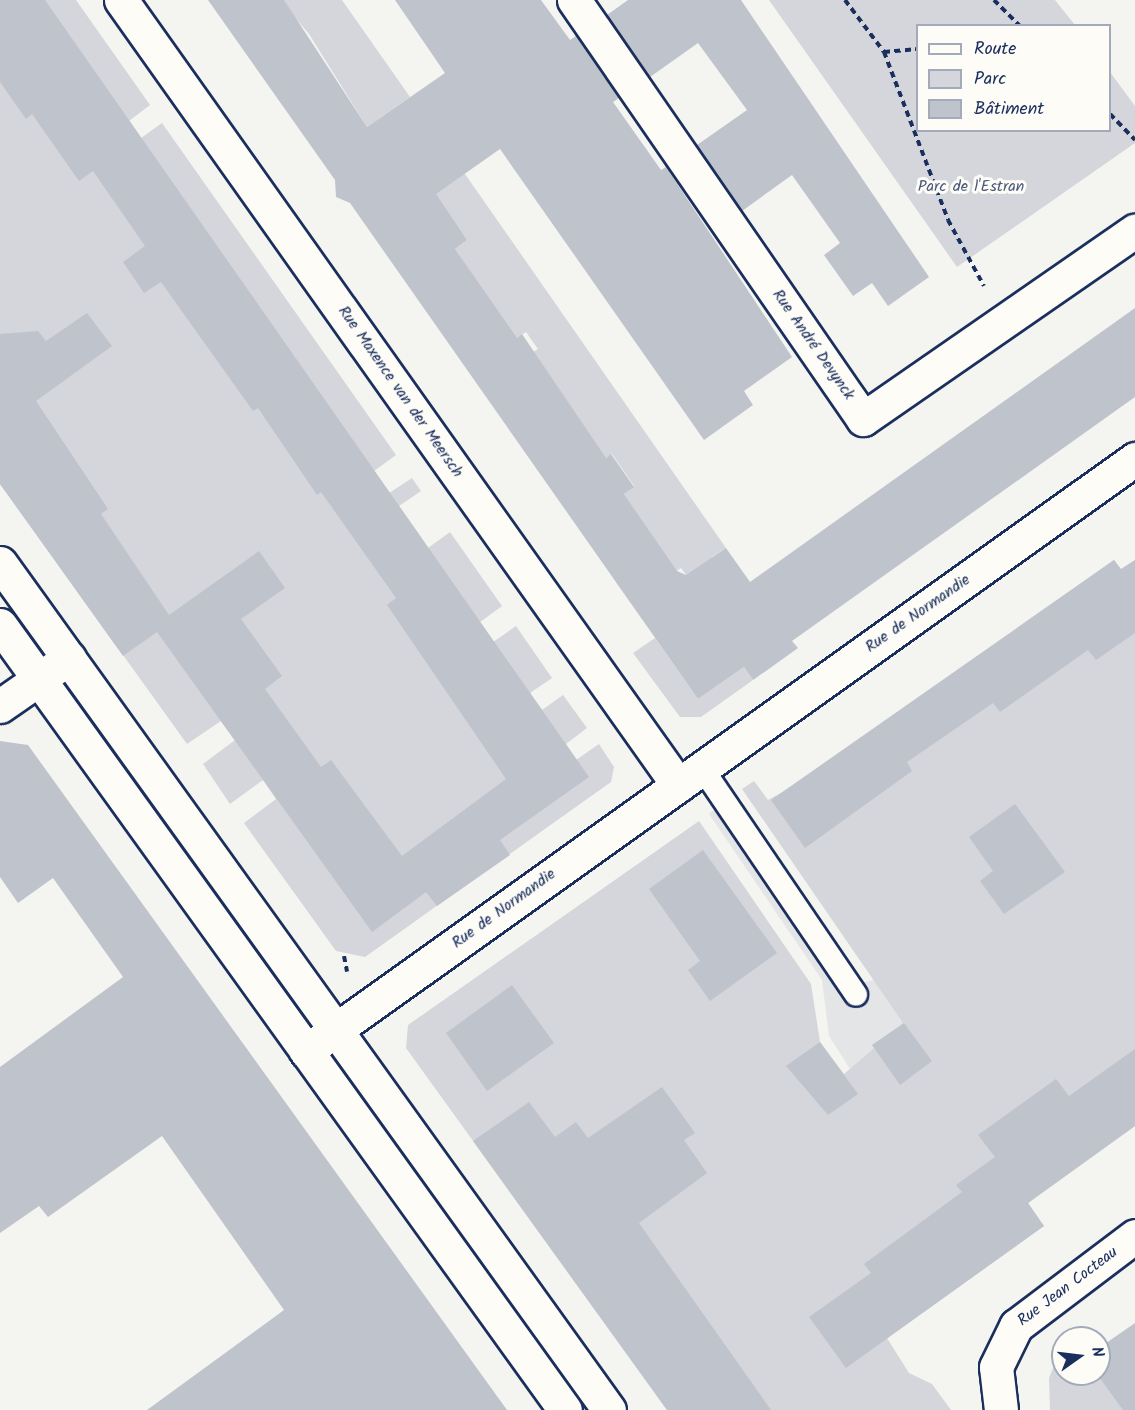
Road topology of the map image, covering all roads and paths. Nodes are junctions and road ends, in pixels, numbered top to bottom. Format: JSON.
{"nodes":[{"id":1,"x":121,"y":0,"type":"edge"},
{"id":2,"x":574,"y":0,"type":"edge"},
{"id":3,"x":845,"y":0,"type":"edge"},
{"id":4,"x":994,"y":0,"type":"edge"},
{"id":5,"x":1018,"y":24,"type":"edge"},
{"id":6,"x":916,"y":49,"type":"edge"},
{"id":7,"x":884,"y":52,"type":"junction"},
{"id":8,"x":1111,"y":115,"type":"edge"},
{"id":9,"x":1135,"y":140,"type":"edge"},
{"id":10,"x":1135,"y":231,"type":"edge"},
{"id":11,"x":1004,"y":322,"type":"junction"},
{"id":12,"x":1135,"y":459,"type":"edge"},
{"id":13,"x":0,"y":563,"type":"edge"},
{"id":14,"x":0,"y":625,"type":"edge"},
{"id":15,"x":69,"y":658,"type":"junction"},
{"id":16,"x":39,"y":680,"type":"junction"},
{"id":17,"x":0,"y":706,"type":"edge"},
{"id":18,"x":690,"y":776,"type":"junction"},
{"id":19,"x":856,"y":995,"type":"dead end"},
{"id":20,"x":336,"y":1029,"type":"junction"},
{"id":21,"x":306,"y":1051,"type":"junction"},
{"id":22,"x":1135,"y":1236,"type":"edge"},
{"id":23,"x":565,"y":1410,"type":"edge"},
{"id":24,"x":609,"y":1410,"type":"edge"},
{"id":25,"x":1001,"y":1410,"type":"edge"}],
"edges":[{"from":1,"to":18,"type":"street","name":"Rue Maxence van der Meersch"},
{"from":2,"to":11,"type":"street","name":"Rue André Devynck"},
{"from":3,"to":7,"type":"path"},
{"from":4,"to":5,"type":"path"},
{"from":6,"to":7,"type":"path"},
{"from":7,"to":11,"type":"path"},
{"from":8,"to":9,"type":"path"},
{"from":10,"to":11,"type":"street","name":"Rue André Devynck"},
{"from":12,"to":18,"type":"street","name":"Rue de Normandie"},
{"from":13,"to":15,"type":"street"},
{"from":14,"to":16,"type":"street"},
{"from":15,"to":16,"type":"street"},
{"from":15,"to":20,"type":"street"},
{"from":16,"to":17,"type":"street"},
{"from":16,"to":21,"type":"street"},
{"from":18,"to":19,"type":"lane"},
{"from":18,"to":20,"type":"street","name":"Rue de Normandie"},
{"from":20,"to":21,"type":"street","name":"Rue de Normandie"},
{"from":20,"to":24,"type":"street"},
{"from":21,"to":23,"type":"street"},
{"from":22,"to":25,"type":"street","name":"Rue Jean Cocteau"}]}
